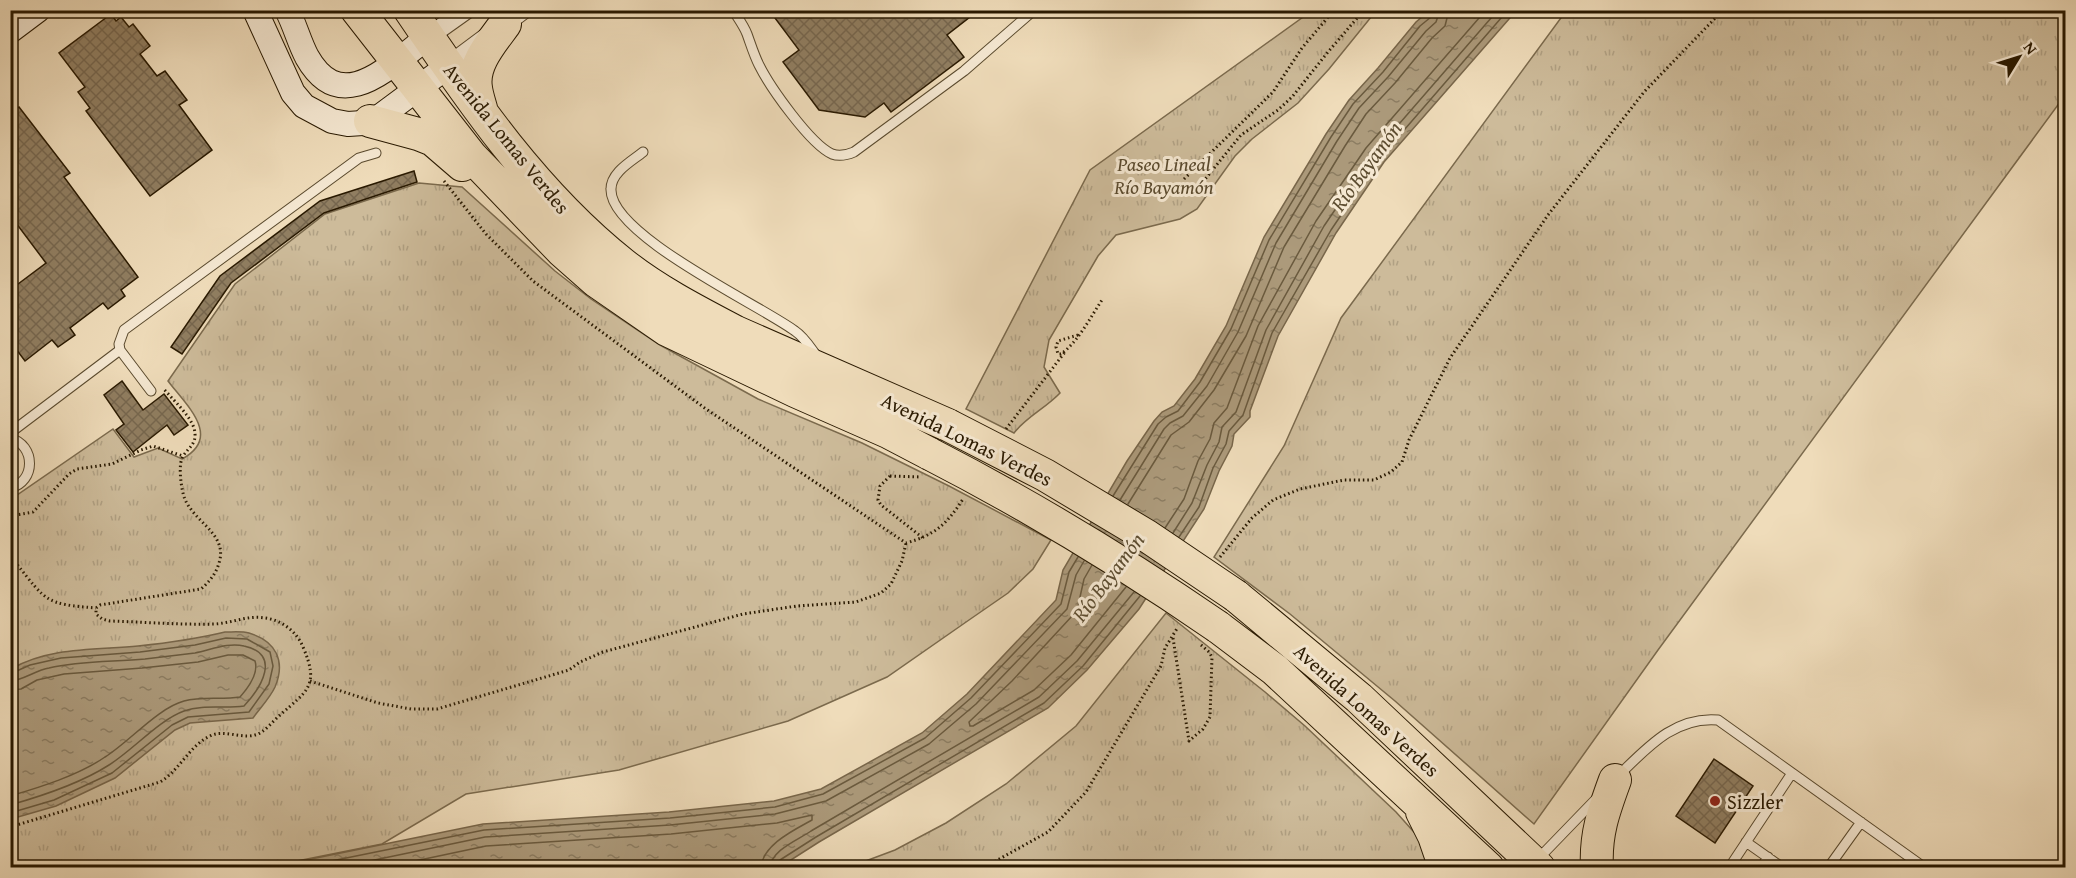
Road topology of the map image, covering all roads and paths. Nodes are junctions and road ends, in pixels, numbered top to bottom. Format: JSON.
{"nodes":[{"id":1,"x":38,"y":10,"type":"edge"},
{"id":2,"x":255,"y":10,"type":"edge"},
{"id":3,"x":287,"y":10,"type":"edge"},
{"id":4,"x":357,"y":10,"type":"edge"},
{"id":5,"x":410,"y":10,"type":"edge"},
{"id":6,"x":466,"y":10,"type":"edge"},
{"id":7,"x":733,"y":10,"type":"edge"},
{"id":8,"x":1034,"y":10,"type":"edge"},
{"id":9,"x":1334,"y":10,"type":"edge"},
{"id":10,"x":1364,"y":10,"type":"edge"},
{"id":11,"x":1723,"y":10,"type":"edge"},
{"id":12,"x":514,"y":17,"type":"edge"},
{"id":13,"x":10,"y":31,"type":"edge"},
{"id":14,"x":428,"y":37,"type":"junction"},
{"id":15,"x":396,"y":60,"type":"junction"},
{"id":16,"x":448,"y":66,"type":"junction"},
{"id":17,"x":418,"y":89,"type":"junction"},
{"id":18,"x":483,"y":116,"type":"junction"},
{"id":19,"x":370,"y":121,"type":"junction"},
{"id":20,"x":643,"y":152,"type":"dead end"},
{"id":21,"x":376,"y":153,"type":"dead end"},
{"id":22,"x":1184,"y":178,"type":"dead end"},
{"id":23,"x":1197,"y":189,"type":"dead end"},
{"id":24,"x":513,"y":200,"type":"junction"},
{"id":25,"x":1102,"y":300,"type":"dead end"},
{"id":26,"x":1078,"y":334,"type":"junction"},
{"id":27,"x":120,"y":350,"type":"junction"},
{"id":28,"x":833,"y":376,"type":"junction"},
{"id":29,"x":150,"y":391,"type":"joint"},
{"id":30,"x":10,"y":433,"type":"edge"},
{"id":31,"x":10,"y":438,"type":"edge"},
{"id":32,"x":183,"y":456,"type":"junction"},
{"id":33,"x":890,"y":476,"type":"dead end"},
{"id":34,"x":10,"y":488,"type":"edge"},
{"id":35,"x":10,"y":516,"type":"edge"},
{"id":36,"x":923,"y":538,"type":"dead end"},
{"id":37,"x":906,"y":543,"type":"dead end"},
{"id":38,"x":1221,"y":556,"type":"dead end"},
{"id":39,"x":10,"y":561,"type":"edge"},
{"id":40,"x":96,"y":608,"type":"junction"},
{"id":41,"x":1212,"y":657,"type":"dead end"},
{"id":42,"x":310,"y":681,"type":"junction"},
{"id":43,"x":1792,"y":773,"type":"junction"},
{"id":44,"x":1615,"y":780,"type":"junction"},
{"id":45,"x":1416,"y":800,"type":"junction"},
{"id":46,"x":1861,"y":822,"type":"junction"},
{"id":47,"x":10,"y":827,"type":"edge"},
{"id":48,"x":1746,"y":842,"type":"junction"},
{"id":49,"x":1768,"y":857,"type":"junction"},
{"id":50,"x":1534,"y":866,"type":"edge"},
{"id":51,"x":983,"y":867,"type":"edge"},
{"id":52,"x":1445,"y":867,"type":"edge"},
{"id":53,"x":1488,"y":867,"type":"edge"},
{"id":54,"x":1597,"y":867,"type":"edge"},
{"id":55,"x":1729,"y":867,"type":"edge"},
{"id":56,"x":1761,"y":867,"type":"edge"},
{"id":57,"x":1783,"y":867,"type":"edge"},
{"id":58,"x":1828,"y":867,"type":"edge"},
{"id":59,"x":1925,"y":867,"type":"edge"}],
"edges":[{"from":1,"to":13,"type":"street"},
{"from":2,"to":19,"type":"street"},
{"from":3,"to":15,"type":"street"},
{"from":4,"to":15,"type":"highway","name":"Avenida Lomas Verdes"},
{"from":5,"to":14,"type":"highway","name":"Avenida Lomas Verdes"},
{"from":6,"to":14,"type":"street"},
{"from":7,"to":8,"type":"lane"},
{"from":9,"to":22,"type":"path"},
{"from":10,"to":23,"type":"path"},
{"from":11,"to":38,"type":"path"},
{"from":12,"to":16,"type":"street"},
{"from":12,"to":18,"type":"highway"},
{"from":14,"to":15,"type":"street"},
{"from":14,"to":16,"type":"highway","name":"Avenida Lomas Verdes"},
{"from":15,"to":17,"type":"highway","name":"Avenida Lomas Verdes"},
{"from":16,"to":17,"type":"street"},
{"from":16,"to":18,"type":"highway","name":"Avenida Lomas Verdes"},
{"from":17,"to":19,"type":"street"},
{"from":17,"to":24,"type":"highway","name":"Avenida Lomas Verdes"},
{"from":18,"to":28,"type":"highway","name":"Avenida Lomas Verdes"},
{"from":19,"to":24,"type":"highway"},
{"from":20,"to":28,"type":"lane"},
{"from":21,"to":27,"type":"lane"},
{"from":24,"to":45,"type":"highway","name":"Avenida Lomas Verdes","bridge":true},
{"from":25,"to":26,"type":"path"},
{"from":26,"to":26,"type":"path"},
{"from":27,"to":29,"type":"lane"},
{"from":27,"to":30,"type":"lane"},
{"from":28,"to":50,"type":"highway","name":"Avenida Lomas Verdes","bridge":true},
{"from":29,"to":32,"type":"path"},
{"from":31,"to":34,"type":"lane"},
{"from":32,"to":35,"type":"path"},
{"from":32,"to":40,"type":"path"},
{"from":33,"to":36,"type":"path"},
{"from":37,"to":42,"type":"path"},
{"from":39,"to":40,"type":"path"},
{"from":40,"to":42,"type":"path"},
{"from":41,"to":51,"type":"path"},
{"from":42,"to":47,"type":"path"},
{"from":43,"to":44,"type":"lane"},
{"from":43,"to":46,"type":"lane"},
{"from":43,"to":48,"type":"lane"},
{"from":44,"to":50,"type":"lane"},
{"from":44,"to":54,"type":"highway"},
{"from":45,"to":52,"type":"highway"},
{"from":45,"to":53,"type":"highway","name":"Avenida Lomas Verdes"},
{"from":46,"to":58,"type":"lane"},
{"from":46,"to":59,"type":"lane"},
{"from":48,"to":49,"type":"lane"},
{"from":48,"to":55,"type":"lane"},
{"from":49,"to":56,"type":"lane"},
{"from":49,"to":57,"type":"lane"}]}
